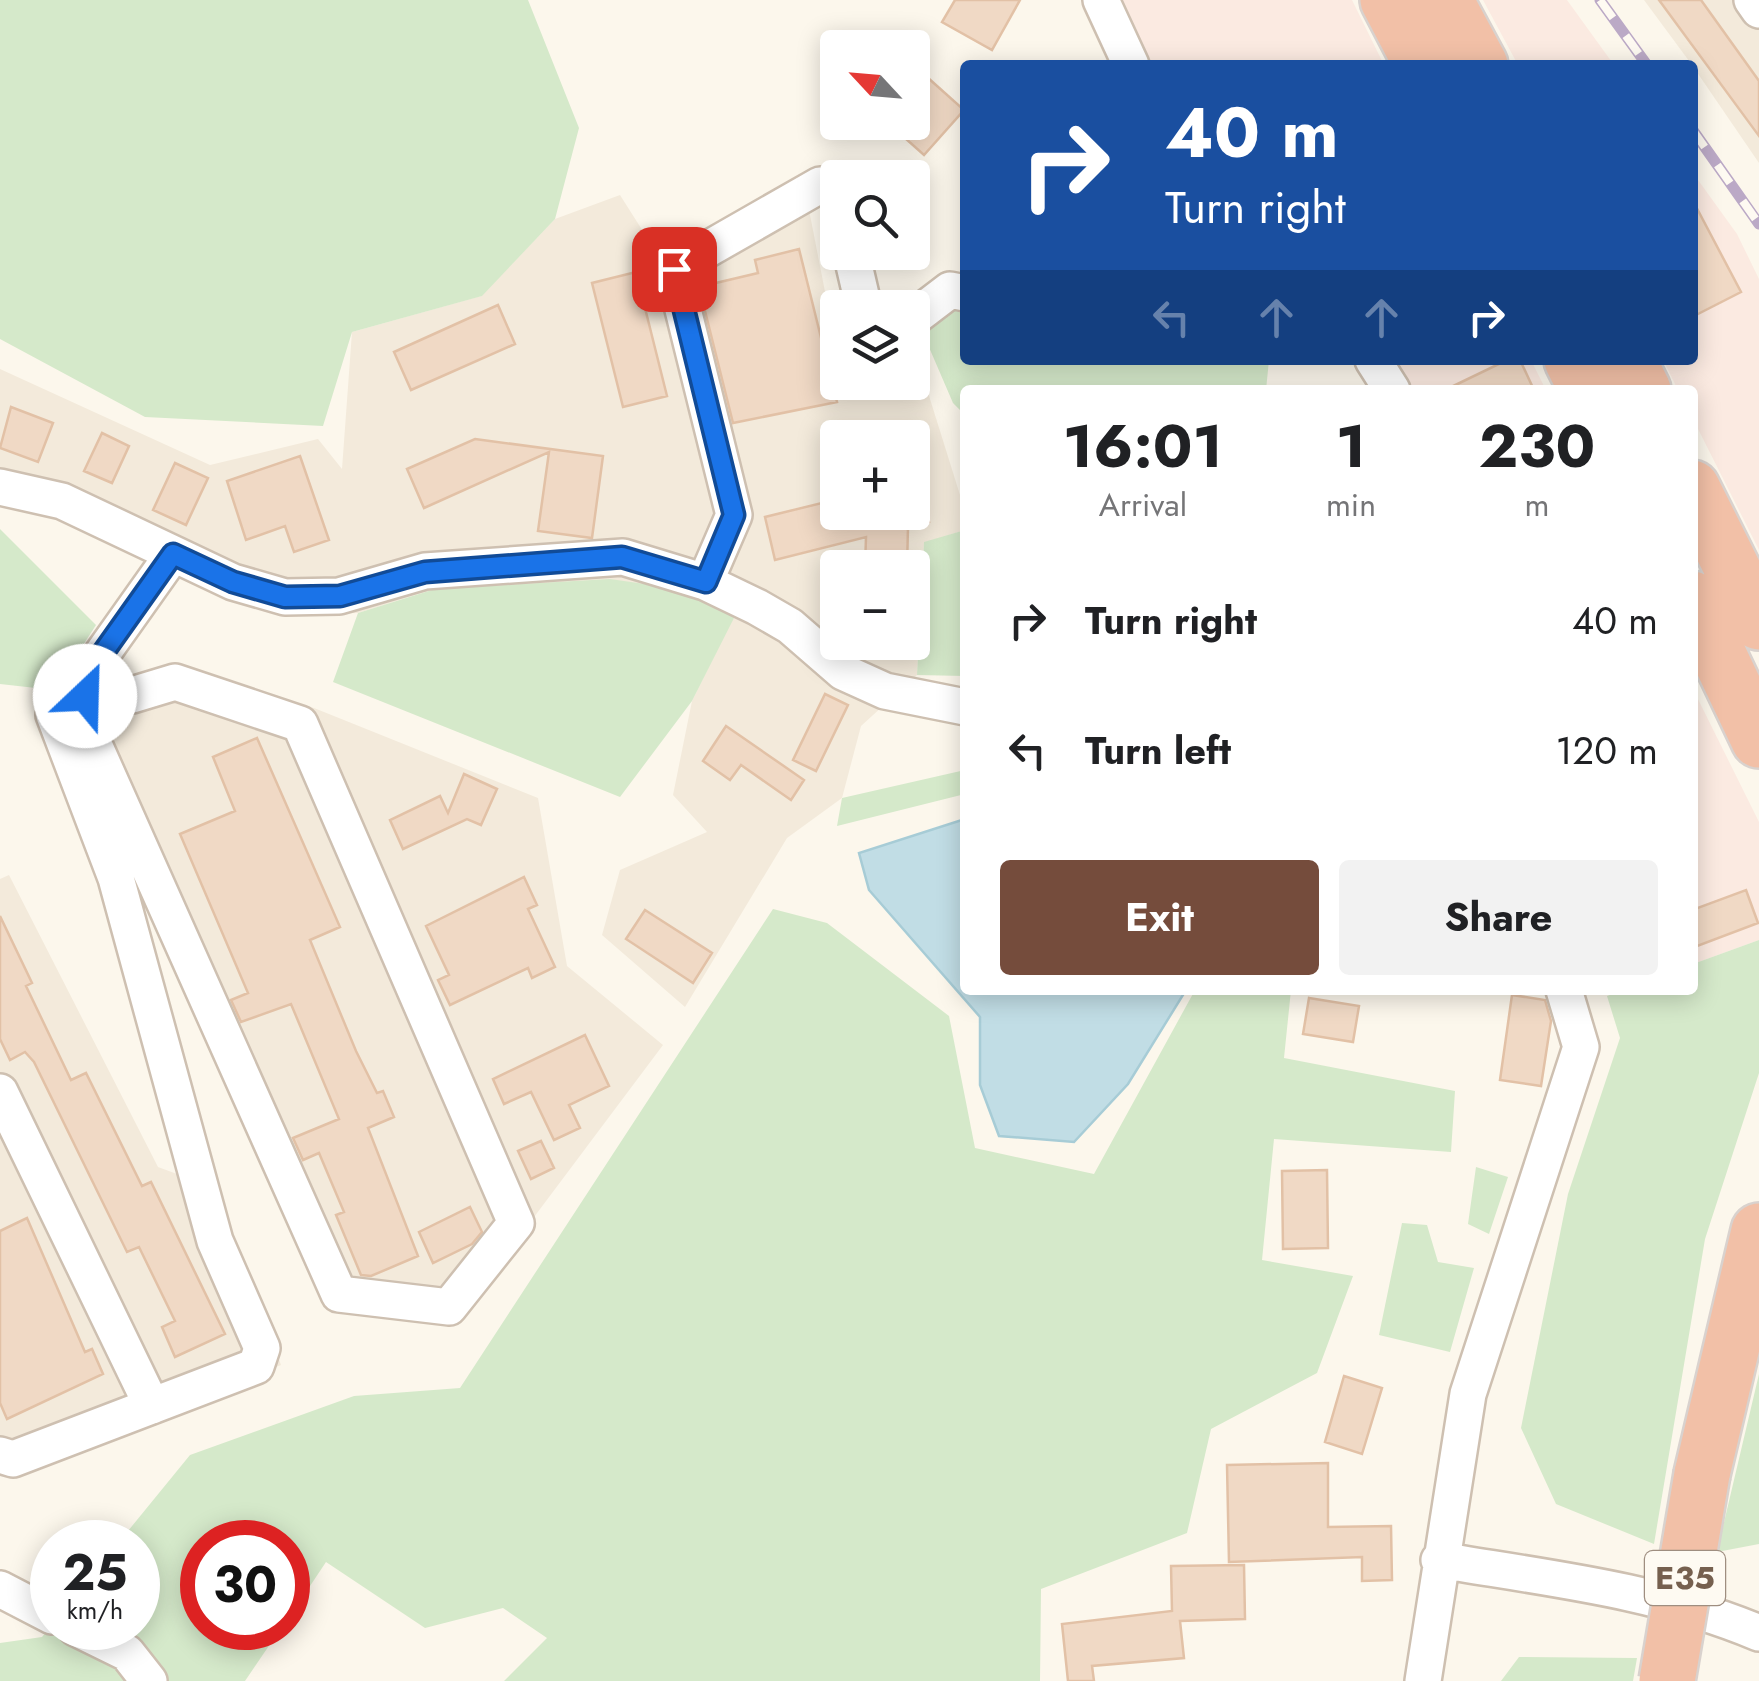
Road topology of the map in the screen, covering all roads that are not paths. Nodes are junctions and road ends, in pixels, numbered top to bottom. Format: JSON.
{"nodes":[{"id":1,"x":1101,"y":0,"type":"edge"},
{"id":2,"x":1388,"y":0,"type":"edge"},
{"id":3,"x":1445,"y":0,"type":"edge"},
{"id":4,"x":1752,"y":0,"type":"edge"},
{"id":5,"x":1759,"y":10,"type":"edge"},
{"id":6,"x":1130,"y":60,"type":"edge"},
{"id":7,"x":1419,"y":60,"type":"edge"},
{"id":8,"x":1477,"y":60,"type":"edge"},
{"id":9,"x":820,"y":185,"type":"edge"},
{"id":10,"x":960,"y":293,"type":"edge"},
{"id":11,"x":930,"y":305,"type":"edge"},
{"id":12,"x":0,"y":486,"type":"edge"},
{"id":13,"x":1698,"y":515,"type":"edge"},
{"id":14,"x":173,"y":554,"type":"junction"},
{"id":15,"x":706,"y":582,"type":"junction"},
{"id":16,"x":1722,"y":622,"type":"edge"},
{"id":17,"x":85,"y":696,"type":"junction"},
{"id":18,"x":960,"y":706,"type":"edge"},
{"id":19,"x":1759,"y":740,"type":"edge"},
{"id":20,"x":1566,"y":995,"type":"edge"},
{"id":21,"x":0,"y":1092,"type":"edge"},
{"id":22,"x":1759,"y":1231,"type":"edge"},
{"id":23,"x":152,"y":1406,"type":"junction"},
{"id":24,"x":0,"y":1455,"type":"edge"},
{"id":25,"x":1439,"y":1560,"type":"junction"},
{"id":26,"x":0,"y":1590,"type":"edge"},
{"id":27,"x":30,"y":1605,"type":"edge"},
{"id":28,"x":1759,"y":1633,"type":"edge"},
{"id":29,"x":121,"y":1650,"type":"edge"},
{"id":30,"x":149,"y":1681,"type":"edge"},
{"id":31,"x":1422,"y":1681,"type":"edge"},
{"id":32,"x":1667,"y":1681,"type":"edge"}],
"edges":[{"from":1,"to":6,"type":"street"},
{"from":2,"to":7,"type":"highway"},
{"from":3,"to":8,"type":"highway"},
{"from":4,"to":5,"type":"street"},
{"from":9,"to":15,"type":"street"},
{"from":10,"to":11,"type":"street"},
{"from":12,"to":14,"type":"street"},
{"from":13,"to":16,"type":"highway"},
{"from":14,"to":15,"type":"street"},
{"from":14,"to":17,"type":"street"},
{"from":15,"to":18,"type":"street"},
{"from":16,"to":19,"type":"highway"},
{"from":17,"to":17,"type":"street"},
{"from":17,"to":23,"type":"street"},
{"from":20,"to":25,"type":"street"},
{"from":21,"to":23,"type":"street"},
{"from":22,"to":32,"type":"highway","number":"E35","bridge":true},
{"from":23,"to":24,"type":"street"},
{"from":25,"to":28,"type":"street"},
{"from":25,"to":31,"type":"street"},
{"from":26,"to":27,"type":"street"},
{"from":29,"to":30,"type":"street"}]}
